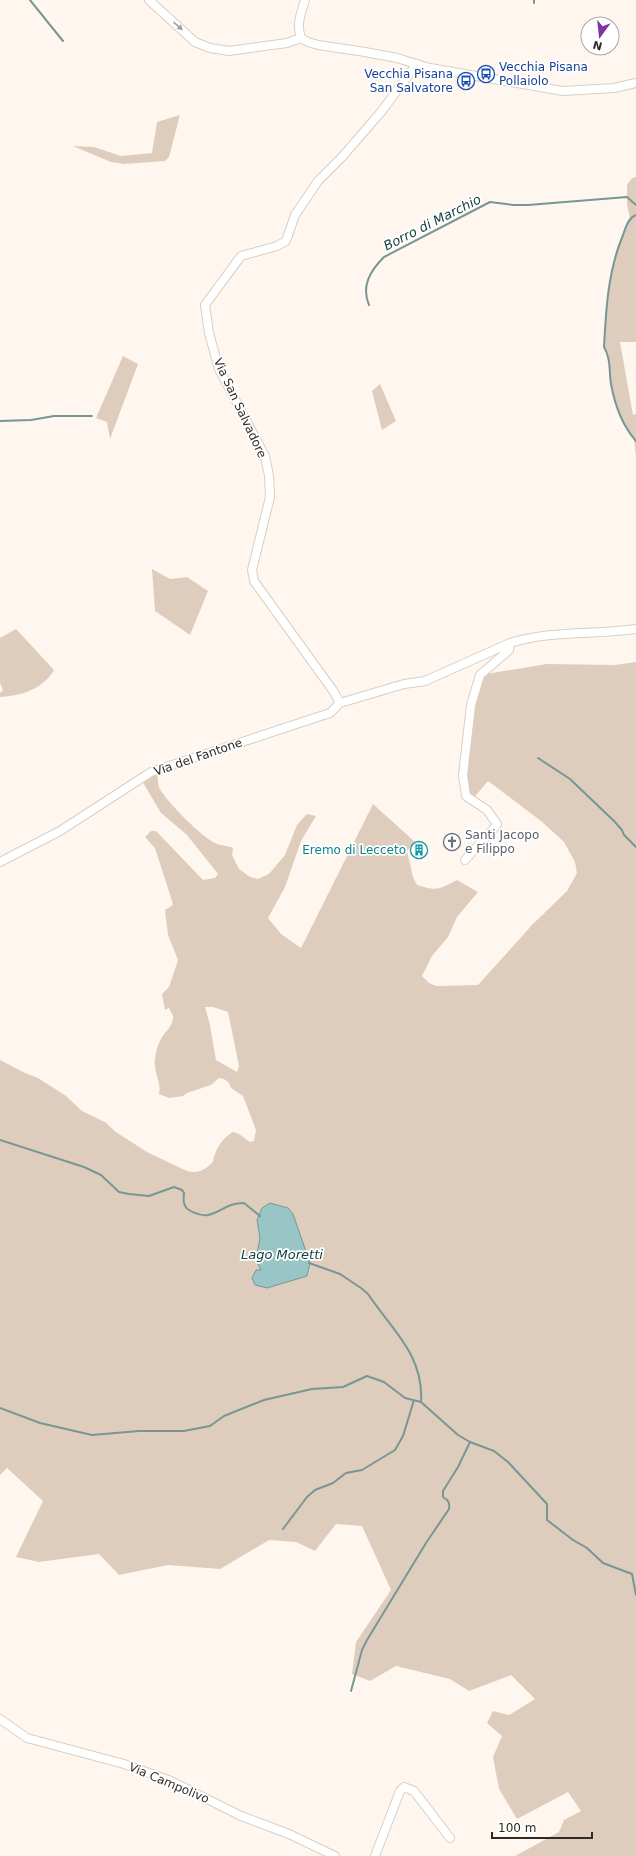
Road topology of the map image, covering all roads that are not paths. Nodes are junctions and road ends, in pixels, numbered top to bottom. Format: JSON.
{"nodes":[{"id":1,"x":149,"y":0,"type":"edge"},
{"id":2,"x":305,"y":0,"type":"edge"},
{"id":3,"x":301,"y":38,"type":"junction"},
{"id":4,"x":416,"y":64,"type":"junction"},
{"id":5,"x":636,"y":83,"type":"edge"},
{"id":6,"x":636,"y":628,"type":"edge"},
{"id":7,"x":510,"y":643,"type":"junction"},
{"id":8,"x":340,"y":703,"type":"junction"},
{"id":9,"x":465,"y":860,"type":"dead end"},
{"id":10,"x":0,"y":862,"type":"edge"},
{"id":11,"x":0,"y":1719,"type":"edge"},
{"id":12,"x":450,"y":1838,"type":"dead end"},
{"id":13,"x":335,"y":1856,"type":"edge"},
{"id":14,"x":375,"y":1856,"type":"edge"}],
"edges":[{"from":1,"to":3,"type":"street","one_way":true},
{"from":2,"to":3,"type":"street"},
{"from":3,"to":4,"type":"street"},
{"from":4,"to":5,"type":"street"},
{"from":4,"to":8,"type":"street","name":"Via San Salvadore"},
{"from":6,"to":7,"type":"street"},
{"from":7,"to":8,"type":"street"},
{"from":7,"to":9,"type":"street"},
{"from":8,"to":10,"type":"street","name":"Via del Fantone"},
{"from":11,"to":13,"type":"street","name":"Via Campolivo"},
{"from":12,"to":14,"type":"street"}]}
